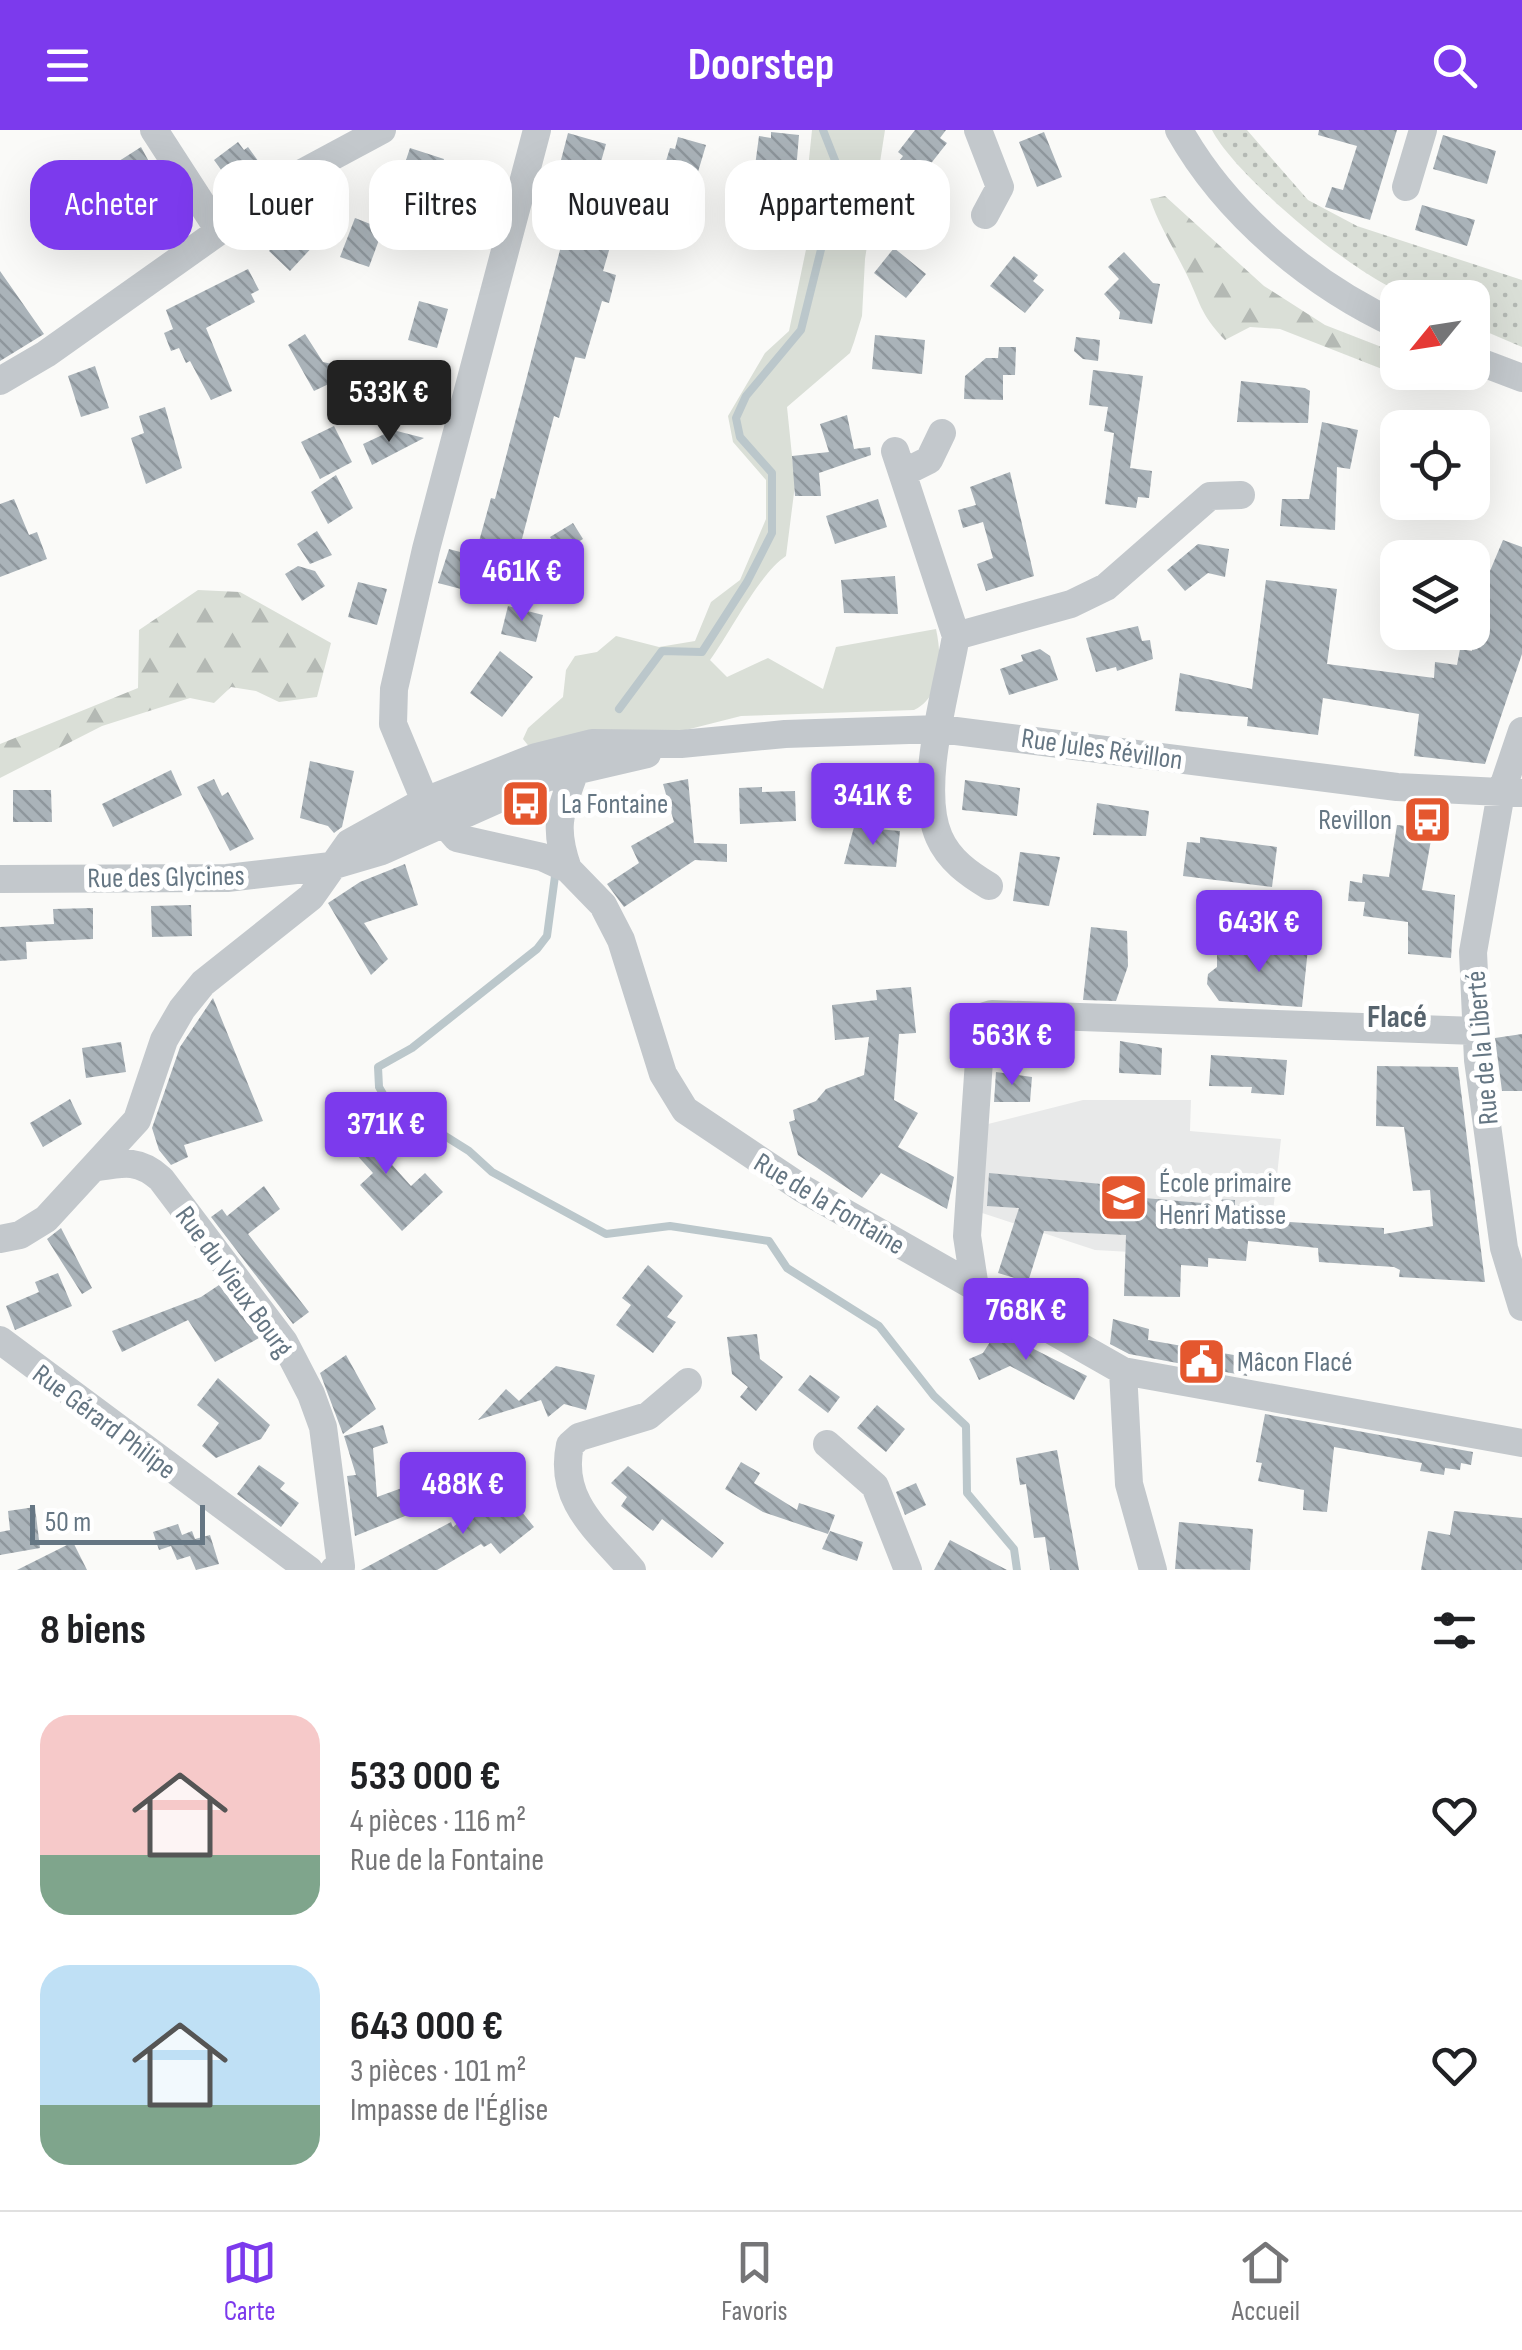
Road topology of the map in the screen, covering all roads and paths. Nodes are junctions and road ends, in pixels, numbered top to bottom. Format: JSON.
{"nodes":[{"id":1,"x":154,"y":130,"type":"edge"},
{"id":2,"x":382,"y":130,"type":"edge"},
{"id":3,"x":537,"y":130,"type":"edge"},
{"id":4,"x":978,"y":130,"type":"edge"},
{"id":5,"x":1180,"y":130,"type":"edge"},
{"id":6,"x":1423,"y":130,"type":"edge"},
{"id":7,"x":326,"y":160,"type":"edge"},
{"id":8,"x":1406,"y":186,"type":"dead end"},
{"id":9,"x":985,"y":214,"type":"dead end"},
{"id":10,"x":213,"y":221,"type":"edge"},
{"id":11,"x":213,"y":233,"type":"edge"},
{"id":12,"x":1380,"y":314,"type":"edge"},
{"id":13,"x":1490,"y":366,"type":"edge"},
{"id":14,"x":1522,"y":378,"type":"edge"},
{"id":15,"x":0,"y":381,"type":"edge"},
{"id":16,"x":942,"y":433,"type":"dead end"},
{"id":17,"x":1241,"y":495,"type":"dead end"},
{"id":18,"x":956,"y":636,"type":"junction"},
{"id":19,"x":940,"y":729,"type":"junction"},
{"id":20,"x":1522,"y":731,"type":"edge"},
{"id":21,"x":680,"y":744,"type":"junction"},
{"id":22,"x":575,"y":771,"type":"junction"},
{"id":23,"x":1511,"y":793,"type":"edge"},
{"id":24,"x":425,"y":802,"type":"junction"},
{"id":25,"x":443,"y":824,"type":"junction"},
{"id":26,"x":331,"y":866,"type":"junction"},
{"id":27,"x":568,"y":869,"type":"junction"},
{"id":28,"x":0,"y":878,"type":"edge"},
{"id":29,"x":989,"y":886,"type":"dead end"},
{"id":30,"x":1476,"y":1031,"type":"junction"},
{"id":31,"x":93,"y":1168,"type":"junction"},
{"id":32,"x":1511,"y":1223,"type":"edge"},
{"id":33,"x":0,"y":1239,"type":"edge"},
{"id":34,"x":975,"y":1288,"type":"junction"},
{"id":35,"x":1522,"y":1307,"type":"edge"},
{"id":36,"x":0,"y":1340,"type":"edge"},
{"id":37,"x":1122,"y":1371,"type":"junction"},
{"id":38,"x":688,"y":1382,"type":"dead end"},
{"id":39,"x":827,"y":1444,"type":"dead end"},
{"id":40,"x":1522,"y":1444,"type":"edge"},
{"id":41,"x":309,"y":1570,"type":"edge"},
{"id":42,"x":334,"y":1570,"type":"edge"},
{"id":43,"x":632,"y":1570,"type":"edge"},
{"id":44,"x":908,"y":1570,"type":"edge"},
{"id":45,"x":1154,"y":1570,"type":"edge"}],
"edges":[{"from":1,"to":10,"type":"street"},
{"from":2,"to":7,"type":"street"},
{"from":3,"to":24,"type":"street","name":"Rue de la Fontaine"},
{"from":4,"to":9,"type":"street"},
{"from":5,"to":12,"type":"street"},
{"from":6,"to":8,"type":"street"},
{"from":11,"to":15,"type":"street"},
{"from":13,"to":14,"type":"street"},
{"from":16,"to":18,"type":"street"},
{"from":17,"to":18,"type":"street"},
{"from":18,"to":19,"type":"street"},
{"from":19,"to":21,"type":"street","name":"Rue Jules Révillon"},
{"from":19,"to":23,"type":"street","name":"Rue Jules Révillon"},
{"from":19,"to":29,"type":"street"},
{"from":20,"to":23,"type":"street","name":"Rue de la Liberté"},
{"from":21,"to":22,"type":"street","name":"Rue Jules Révillon"},
{"from":21,"to":24,"type":"street","name":"Rue Jules Révillon"},
{"from":22,"to":25,"type":"street","name":"Rue Jules Révillon"},
{"from":22,"to":27,"type":"street"},
{"from":23,"to":30,"type":"street","name":"Rue de la Liberté"},
{"from":24,"to":25,"type":"street","name":"Rue de la Fontaine"},
{"from":24,"to":26,"type":"street","name":"Rue Jules Révillon"},
{"from":25,"to":26,"type":"street","name":"Rue Jules Révillon"},
{"from":25,"to":27,"type":"street","name":"Rue de la Fontaine"},
{"from":26,"to":28,"type":"street","name":"Rue des Glycines"},
{"from":26,"to":31,"type":"street"},
{"from":27,"to":34,"type":"street","name":"Rue de la Fontaine"},
{"from":30,"to":32,"type":"street","name":"Rue de la Liberté"},
{"from":30,"to":34,"type":"street"},
{"from":31,"to":33,"type":"street"},
{"from":31,"to":42,"type":"street","name":"Rue du Vieux Bourg"},
{"from":32,"to":35,"type":"street","name":"Rue de la Liberté"},
{"from":34,"to":37,"type":"street","name":"Rue de la Fontaine"},
{"from":36,"to":41,"type":"street","name":"Rue Gérard Philipe"},
{"from":37,"to":40,"type":"street","name":"Rue de la Fontaine"},
{"from":37,"to":45,"type":"street"},
{"from":38,"to":43,"type":"street"},
{"from":39,"to":44,"type":"street"}]}
